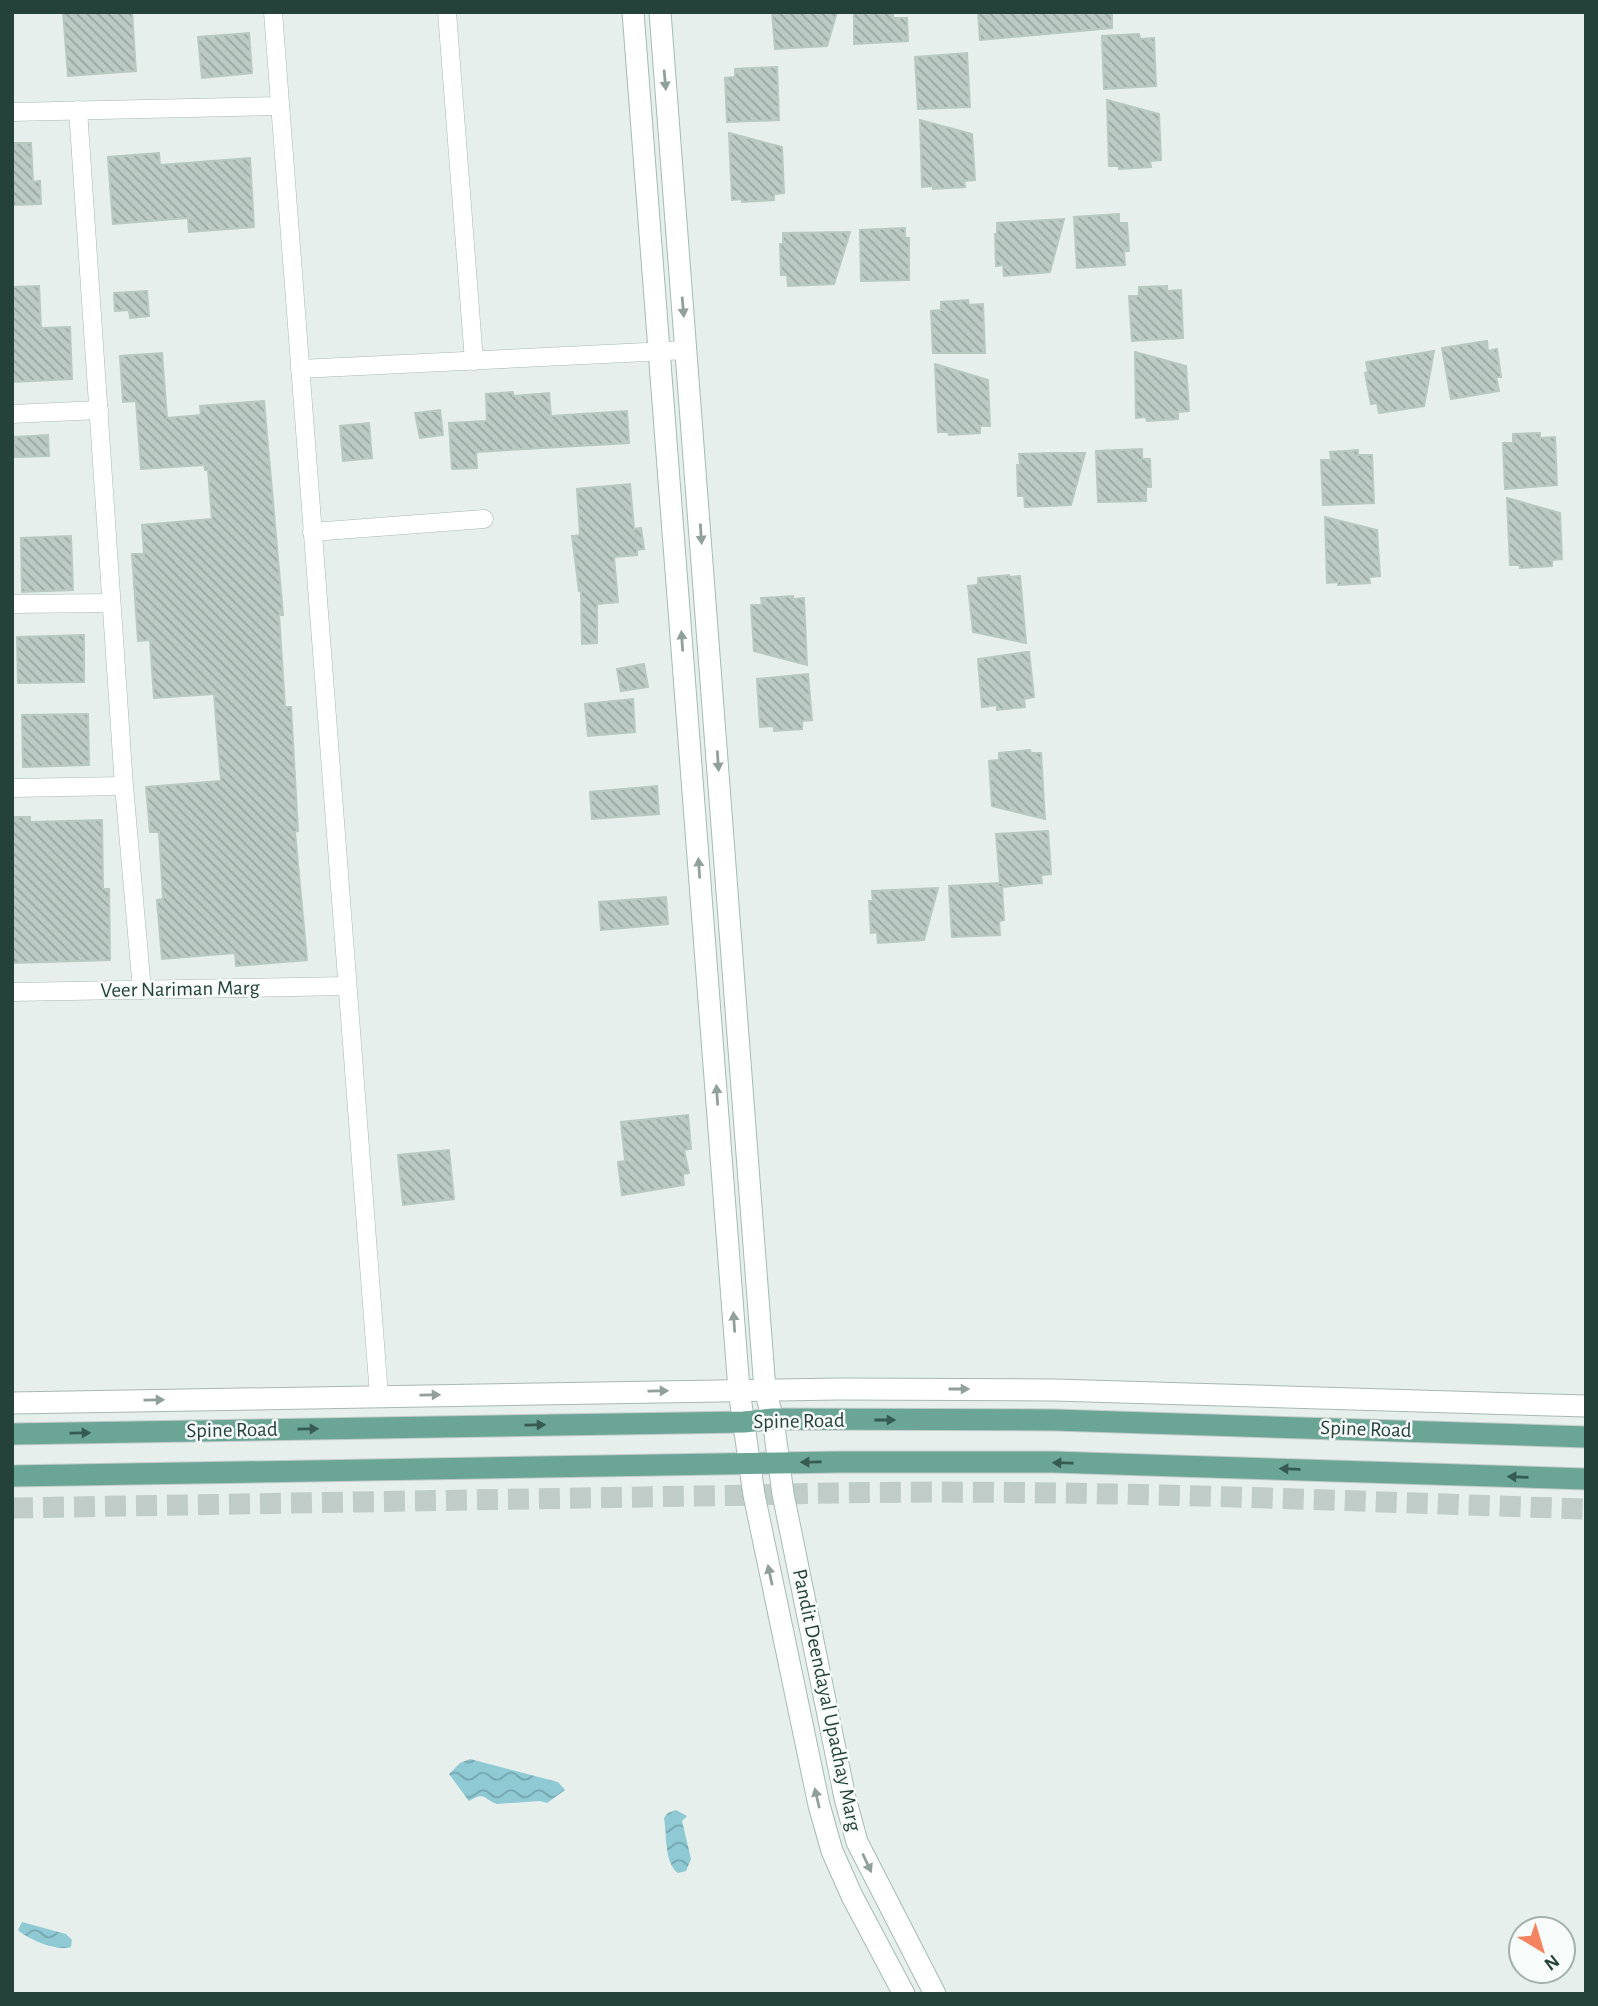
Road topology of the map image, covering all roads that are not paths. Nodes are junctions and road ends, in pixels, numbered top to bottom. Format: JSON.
{"nodes":[{"id":1,"x":272,"y":12,"type":"edge"},
{"id":2,"x":447,"y":12,"type":"edge"},
{"id":3,"x":633,"y":12,"type":"edge"},
{"id":4,"x":660,"y":12,"type":"edge"},
{"id":5,"x":280,"y":106,"type":"junction"},
{"id":6,"x":78,"y":110,"type":"junction"},
{"id":7,"x":12,"y":112,"type":"edge"},
{"id":8,"x":687,"y":350,"type":"junction"},
{"id":9,"x":659,"y":352,"type":"junction"},
{"id":10,"x":474,"y":360,"type":"junction"},
{"id":11,"x":300,"y":369,"type":"junction"},
{"id":12,"x":99,"y":410,"type":"junction"},
{"id":13,"x":12,"y":414,"type":"edge"},
{"id":14,"x":484,"y":519,"type":"dead end"},
{"id":15,"x":313,"y":532,"type":"junction"},
{"id":16,"x":111,"y":603,"type":"junction"},
{"id":17,"x":12,"y":604,"type":"edge"},
{"id":18,"x":124,"y":786,"type":"junction"},
{"id":19,"x":12,"y":788,"type":"edge"},
{"id":20,"x":347,"y":986,"type":"junction"},
{"id":21,"x":142,"y":990,"type":"junction"},
{"id":22,"x":12,"y":992,"type":"edge"},
{"id":23,"x":739,"y":1390,"type":"junction"},
{"id":24,"x":765,"y":1390,"type":"junction"},
{"id":25,"x":379,"y":1396,"type":"junction"},
{"id":26,"x":12,"y":1403,"type":"edge"},
{"id":27,"x":1586,"y":1406,"type":"edge"},
{"id":28,"x":773,"y":1419,"type":"junction"},
{"id":29,"x":744,"y":1422,"type":"junction"},
{"id":30,"x":12,"y":1434,"type":"edge"},
{"id":31,"x":1586,"y":1437,"type":"edge"},
{"id":32,"x":750,"y":1463,"type":"junction"},
{"id":33,"x":778,"y":1463,"type":"junction"},
{"id":34,"x":12,"y":1476,"type":"edge"},
{"id":35,"x":1586,"y":1479,"type":"edge"},
{"id":36,"x":904,"y":1994,"type":"edge"},
{"id":37,"x":935,"y":1994,"type":"edge"}],
"edges":[{"from":1,"to":5,"type":"street"},
{"from":2,"to":10,"type":"street"},
{"from":3,"to":9,"type":"main road","name":"Pandit Deendayal Upadhay Marg"},
{"from":4,"to":8,"type":"main road","name":"Pandit Deendayal Upadhay Marg","one_way":true},
{"from":5,"to":6,"type":"street"},
{"from":5,"to":11,"type":"street"},
{"from":6,"to":7,"type":"street"},
{"from":6,"to":12,"type":"street"},
{"from":8,"to":9,"type":"street"},
{"from":8,"to":24,"type":"main road","name":"Pandit Deendayal Upadhay Marg","one_way":true},
{"from":9,"to":10,"type":"street"},
{"from":23,"to":9,"type":"main road","name":"Pandit Deendayal Upadhay Marg","one_way":true},
{"from":10,"to":11,"type":"street"},
{"from":11,"to":15,"type":"street"},
{"from":12,"to":13,"type":"street"},
{"from":12,"to":16,"type":"street"},
{"from":14,"to":15,"type":"street"},
{"from":15,"to":20,"type":"street"},
{"from":16,"to":17,"type":"street"},
{"from":16,"to":18,"type":"street"},
{"from":18,"to":19,"type":"street"},
{"from":18,"to":21,"type":"street"},
{"from":20,"to":21,"type":"street","name":"Veer Nariman Marg"},
{"from":20,"to":25,"type":"street"},
{"from":21,"to":22,"type":"street","name":"Veer Nariman Marg"},
{"from":23,"to":24,"type":"main road","name":"Spine Road"},
{"from":25,"to":23,"type":"main road","name":"Spine Road","one_way":true},
{"from":23,"to":29,"type":"main road","name":"Pandit Deendayal Upadhay Marg"},
{"from":24,"to":27,"type":"main road","name":"Spine Road","one_way":true},
{"from":24,"to":28,"type":"main road","name":"Pandit Deendayal Upadhay Marg"},
{"from":26,"to":25,"type":"main road","name":"Spine Road","one_way":true},
{"from":28,"to":29,"type":"main road","name":"Spine Road"},
{"from":28,"to":31,"type":"main road","name":"Spine Road","one_way":true},
{"from":28,"to":33,"type":"main road","name":"Pandit Deendayal Upadhay Marg"},
{"from":30,"to":29,"type":"main road","name":"Spine Road","one_way":true},
{"from":29,"to":32,"type":"main road","name":"Pandit Deendayal Upadhay Marg"},
{"from":32,"to":33,"type":"main road","name":"Spine Road"},
{"from":32,"to":34,"type":"main road","name":"Spine Road"},
{"from":36,"to":32,"type":"main road","name":"Pandit Deendayal Upadhay Marg","one_way":true},
{"from":35,"to":33,"type":"main road","name":"Spine Road","one_way":true},
{"from":33,"to":37,"type":"main road","name":"Pandit Deendayal Upadhay Marg","one_way":true}]}
